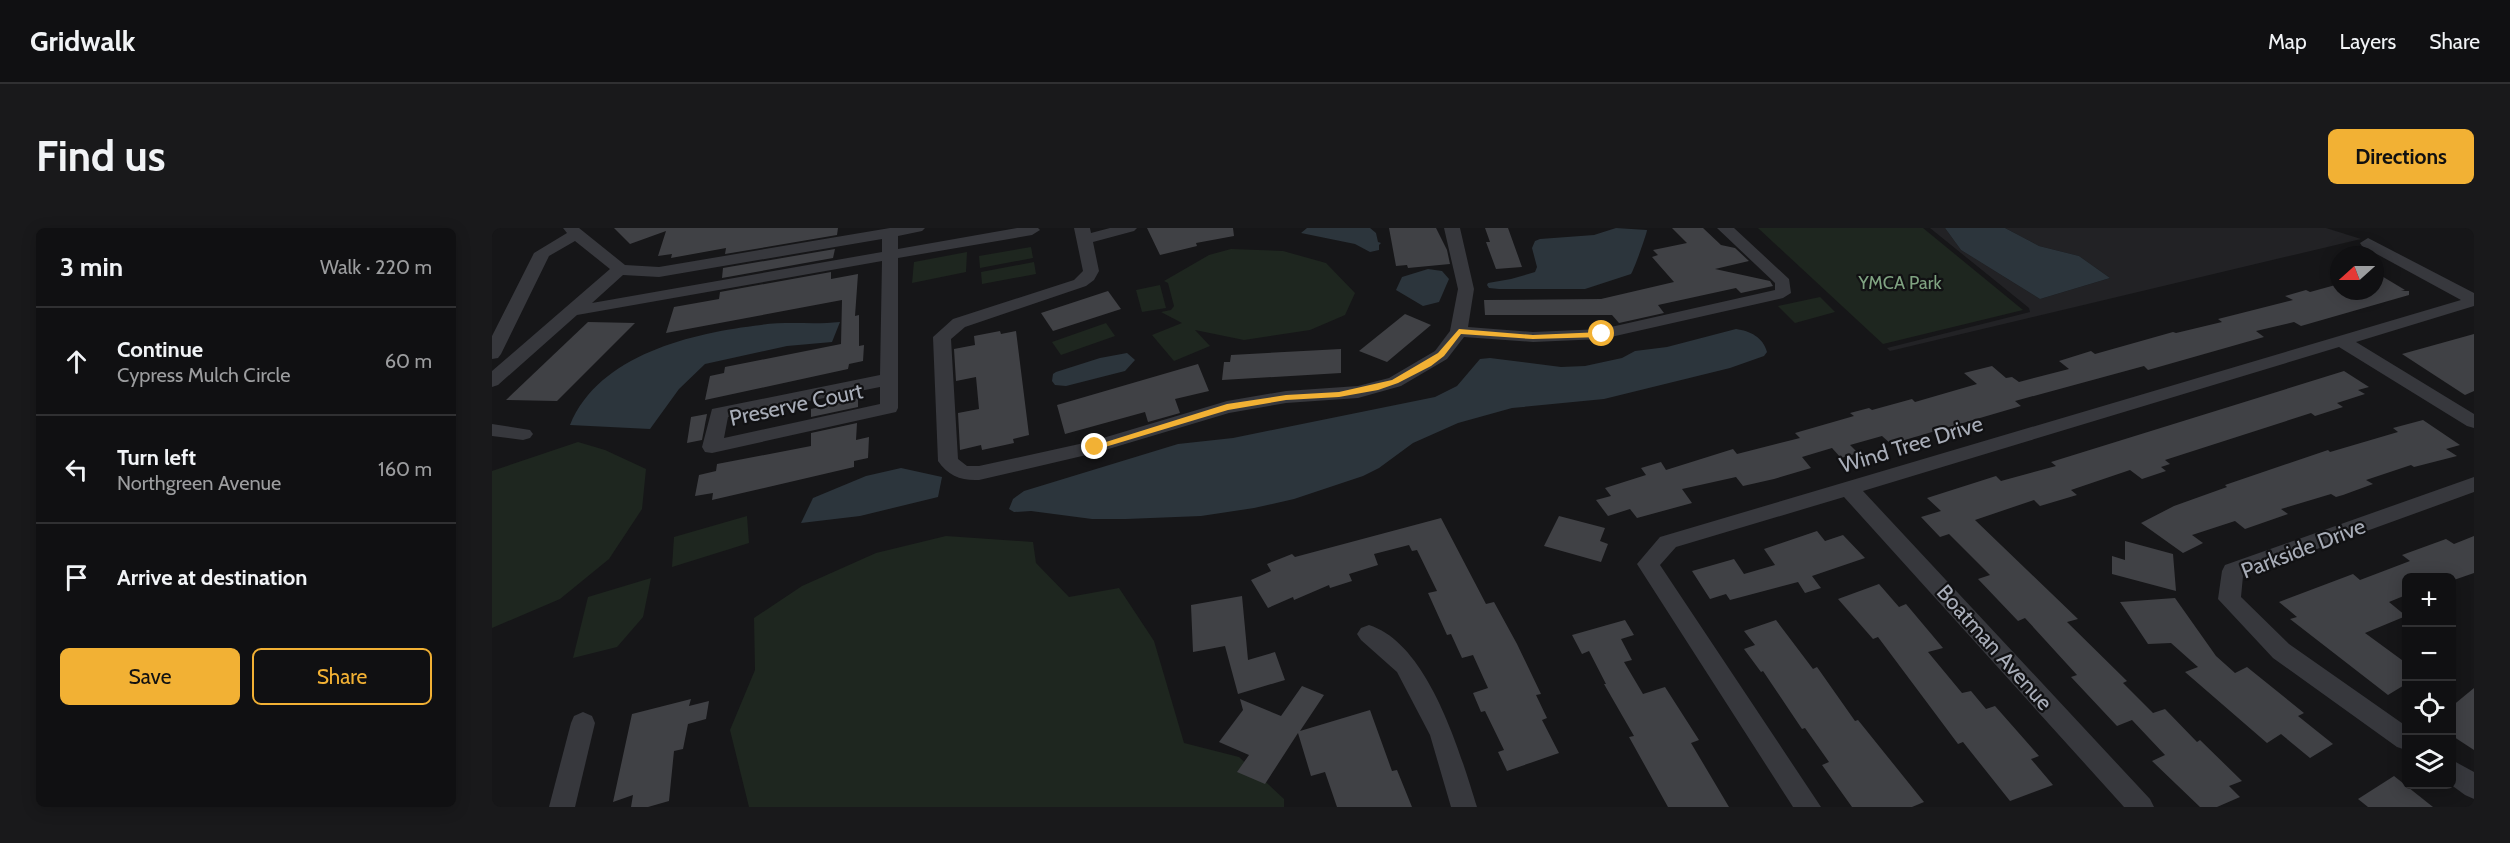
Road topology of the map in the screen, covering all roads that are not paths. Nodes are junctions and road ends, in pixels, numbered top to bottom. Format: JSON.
{"nodes":[{"id":1,"x":917,"y":228,"type":"edge"},
{"id":2,"x":1129,"y":228,"type":"edge"},
{"id":3,"x":1452,"y":228,"type":"edge"},
{"id":4,"x":1725,"y":228,"type":"edge"},
{"id":5,"x":1032,"y":230,"type":"dead end"},
{"id":6,"x":573,"y":231,"type":"edge"},
{"id":7,"x":890,"y":233,"type":"junction"},
{"id":8,"x":1083,"y":233,"type":"edge"},
{"id":9,"x":2368,"y":243,"type":"dead end"},
{"id":10,"x":890,"y":255,"type":"junction"},
{"id":11,"x":620,"y":269,"type":"junction"},
{"id":12,"x":2474,"y":301,"type":"edge"},
{"id":13,"x":573,"y":311,"type":"junction"},
{"id":14,"x":1459,"y":331,"type":"junction"},
{"id":15,"x":2342,"y":341,"type":"junction"},
{"id":16,"x":492,"y":354,"type":"edge"},
{"id":17,"x":492,"y":361,"type":"edge"},
{"id":18,"x":513,"y":363,"type":"junction"},
{"id":19,"x":889,"y":379,"type":"junction"},
{"id":20,"x":492,"y":381,"type":"edge"},
{"id":21,"x":2474,"y":422,"type":"edge"},
{"id":22,"x":492,"y":429,"type":"edge"},
{"id":23,"x":523,"y":434,"type":"dead end"},
{"id":24,"x":2474,"y":484,"type":"edge"},
{"id":25,"x":1848,"y":488,"type":"junction"},
{"id":26,"x":1369,"y":634,"type":"dead end"},
{"id":27,"x":583,"y":723,"type":"dead end"},
{"id":28,"x":2402,"y":737,"type":"edge"},
{"id":29,"x":2456,"y":774,"type":"edge"},
{"id":30,"x":2474,"y":787,"type":"edge"},
{"id":31,"x":562,"y":807,"type":"edge"},
{"id":32,"x":1464,"y":807,"type":"edge"},
{"id":33,"x":1808,"y":807,"type":"edge"},
{"id":34,"x":2141,"y":807,"type":"edge"}],
"edges":[{"from":1,"to":7,"type":"street"},
{"from":2,"to":8,"type":"street"},
{"from":3,"to":14,"type":"street"},
{"from":4,"to":14,"type":"street"},
{"from":5,"to":10,"type":"street"},
{"from":6,"to":11,"type":"street"},
{"from":6,"to":16,"type":"street"},
{"from":7,"to":10,"type":"street","name":"Preserve Court"},
{"from":7,"to":11,"type":"street"},
{"from":8,"to":14,"type":"street"},
{"from":9,"to":12,"type":"street"},
{"from":10,"to":13,"type":"street"},
{"from":10,"to":19,"type":"street","name":"Preserve Court"},
{"from":11,"to":13,"type":"street"},
{"from":12,"to":15,"type":"street","name":"Wind Tree Drive"},
{"from":13,"to":18,"type":"street"},
{"from":15,"to":21,"type":"street"},
{"from":15,"to":25,"type":"street","name":"Wind Tree Drive"},
{"from":17,"to":18,"type":"street"},
{"from":18,"to":20,"type":"street"},
{"from":19,"to":19,"type":"street","name":"Preserve Court"},
{"from":22,"to":23,"type":"street"},
{"from":24,"to":28,"type":"street","name":"Parkside Drive"},
{"from":25,"to":33,"type":"street","name":"Wind Tree Drive"},
{"from":25,"to":34,"type":"street","name":"Boatman Avenue"},
{"from":26,"to":32,"type":"street"},
{"from":27,"to":31,"type":"street"},
{"from":29,"to":30,"type":"street"}]}
